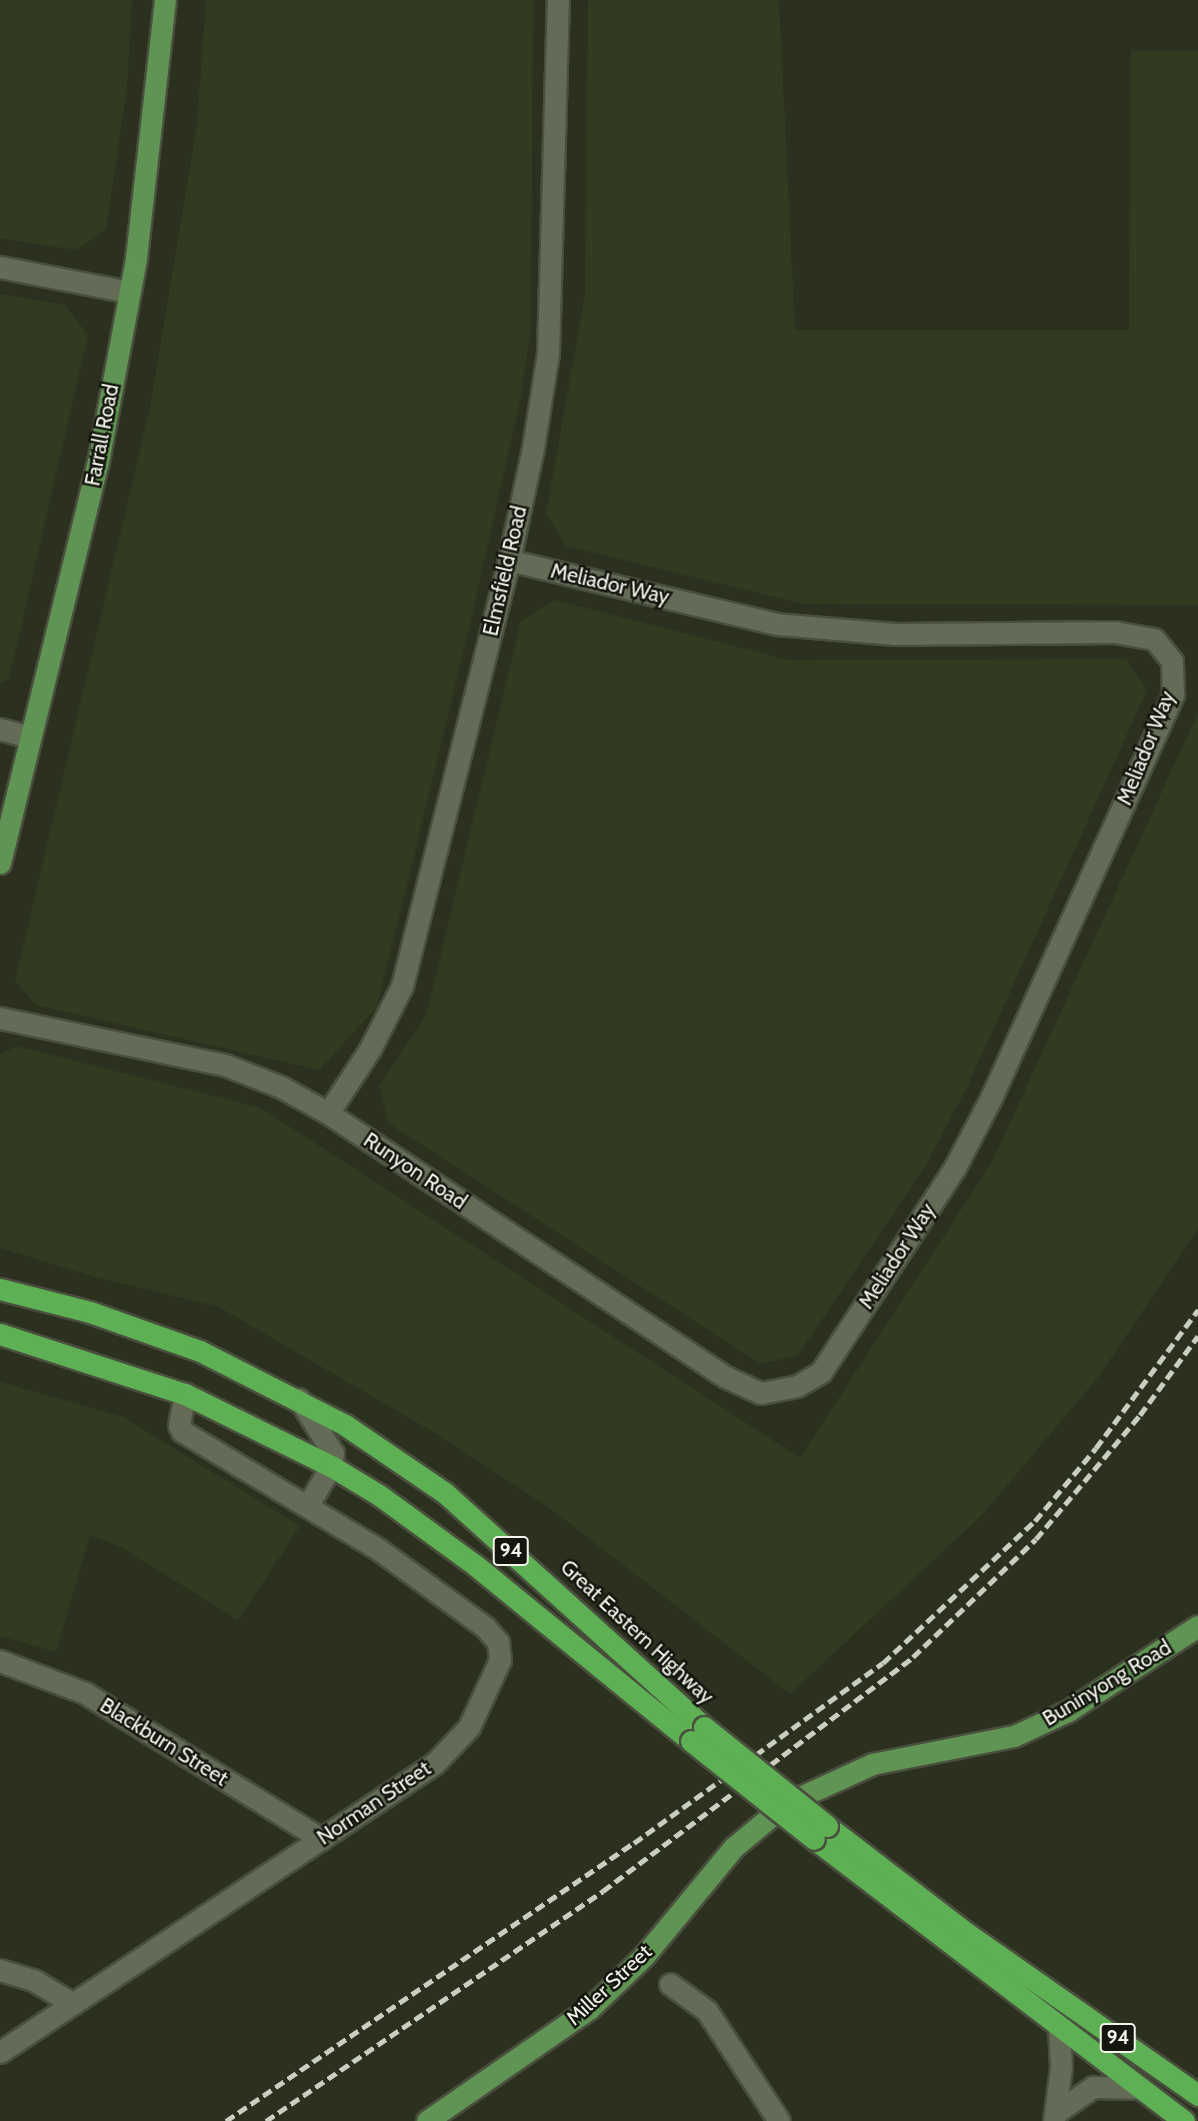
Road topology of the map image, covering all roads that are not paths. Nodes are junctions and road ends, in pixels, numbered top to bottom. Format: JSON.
{"nodes":[{"id":1,"x":165,"y":0,"type":"edge"},
{"id":2,"x":558,"y":0,"type":"edge"},
{"id":3,"x":0,"y":267,"type":"edge"},
{"id":4,"x":130,"y":292,"type":"junction"},
{"id":5,"x":509,"y":560,"type":"junction"},
{"id":6,"x":0,"y":729,"type":"edge"},
{"id":7,"x":29,"y":737,"type":"junction"},
{"id":8,"x":0,"y":863,"type":"edge"},
{"id":9,"x":0,"y":1018,"type":"edge"},
{"id":10,"x":328,"y":1113,"type":"junction"},
{"id":11,"x":0,"y":1289,"type":"edge"},
{"id":12,"x":4,"y":1338,"type":"edge"},
{"id":13,"x":797,"y":1386,"type":"joint"},
{"id":14,"x":185,"y":1394,"type":"junction"},
{"id":15,"x":299,"y":1399,"type":"junction"},
{"id":16,"x":331,"y":1466,"type":"junction"},
{"id":17,"x":308,"y":1505,"type":"junction"},
{"id":18,"x":1198,"y":1626,"type":"edge"},
{"id":19,"x":0,"y":1661,"type":"edge"},
{"id":20,"x":698,"y":1734,"type":"junction"},
{"id":21,"x":820,"y":1832,"type":"junction"},
{"id":22,"x":321,"y":1839,"type":"junction"},
{"id":23,"x":734,"y":1847,"type":"joint"},
{"id":24,"x":0,"y":1970,"type":"edge"},
{"id":25,"x":670,"y":1984,"type":"dead end"},
{"id":26,"x":73,"y":2004,"type":"junction"},
{"id":27,"x":1059,"y":2029,"type":"junction"},
{"id":28,"x":0,"y":2052,"type":"edge"},
{"id":29,"x":1140,"y":2088,"type":"junction"},
{"id":30,"x":1198,"y":2095,"type":"edge"},
{"id":31,"x":1056,"y":2116,"type":"edge"},
{"id":32,"x":427,"y":2121,"type":"edge"},
{"id":33,"x":779,"y":2121,"type":"edge"},
{"id":34,"x":1185,"y":2121,"type":"edge"}],
"edges":[{"from":1,"to":4,"type":"main road","name":"Farrall Road"},
{"from":2,"to":5,"type":"street","name":"Elmsfield Road"},
{"from":3,"to":4,"type":"street"},
{"from":4,"to":7,"type":"main road","name":"Farrall Road"},
{"from":5,"to":10,"type":"street","name":"Elmsfield Road"},
{"from":5,"to":13,"type":"street","name":"Meliador Way"},
{"from":6,"to":7,"type":"street"},
{"from":7,"to":8,"type":"main road","name":"Farrall Road"},
{"from":9,"to":10,"type":"street","name":"Runyon Road"},
{"from":10,"to":13,"type":"street","name":"Runyon Road"},
{"from":11,"to":15,"type":"highway","name":"Great Eastern Highway","number":"94"},
{"from":12,"to":14,"type":"highway","name":"Great Eastern Highway","number":"94"},
{"from":14,"to":16,"type":"highway","name":"Great Eastern Highway","number":"94"},
{"from":14,"to":17,"type":"street","name":"Norman Street"},
{"from":15,"to":16,"type":"street"},
{"from":15,"to":20,"type":"highway","name":"Great Eastern Highway","number":"94"},
{"from":16,"to":17,"type":"street"},
{"from":16,"to":20,"type":"highway","name":"Great Eastern Highway","number":"94"},
{"from":17,"to":22,"type":"street","name":"Norman Street"},
{"from":18,"to":23,"type":"main road","name":"Buninyong Road"},
{"from":19,"to":22,"type":"street","name":"Blackburn Street"},
{"from":20,"to":21,"type":"highway","name":"Great Eastern Highway","number":"94","bridge":true},
{"from":21,"to":27,"type":"highway","name":"Great Eastern Highway","number":"94"},
{"from":21,"to":30,"type":"highway","name":"Great Eastern Highway","number":"94"},
{"from":22,"to":26,"type":"street","name":"Norman Street"},
{"from":23,"to":32,"type":"main road","name":"Miller Street"},
{"from":24,"to":26,"type":"street"},
{"from":25,"to":33,"type":"street"},
{"from":26,"to":28,"type":"street","name":"Norman Street"},
{"from":27,"to":29,"type":"highway","name":"Great Eastern Highway","number":"94"},
{"from":27,"to":31,"type":"street"},
{"from":29,"to":31,"type":"street"},
{"from":29,"to":34,"type":"highway","name":"Great Eastern Highway","number":"94"}]}
